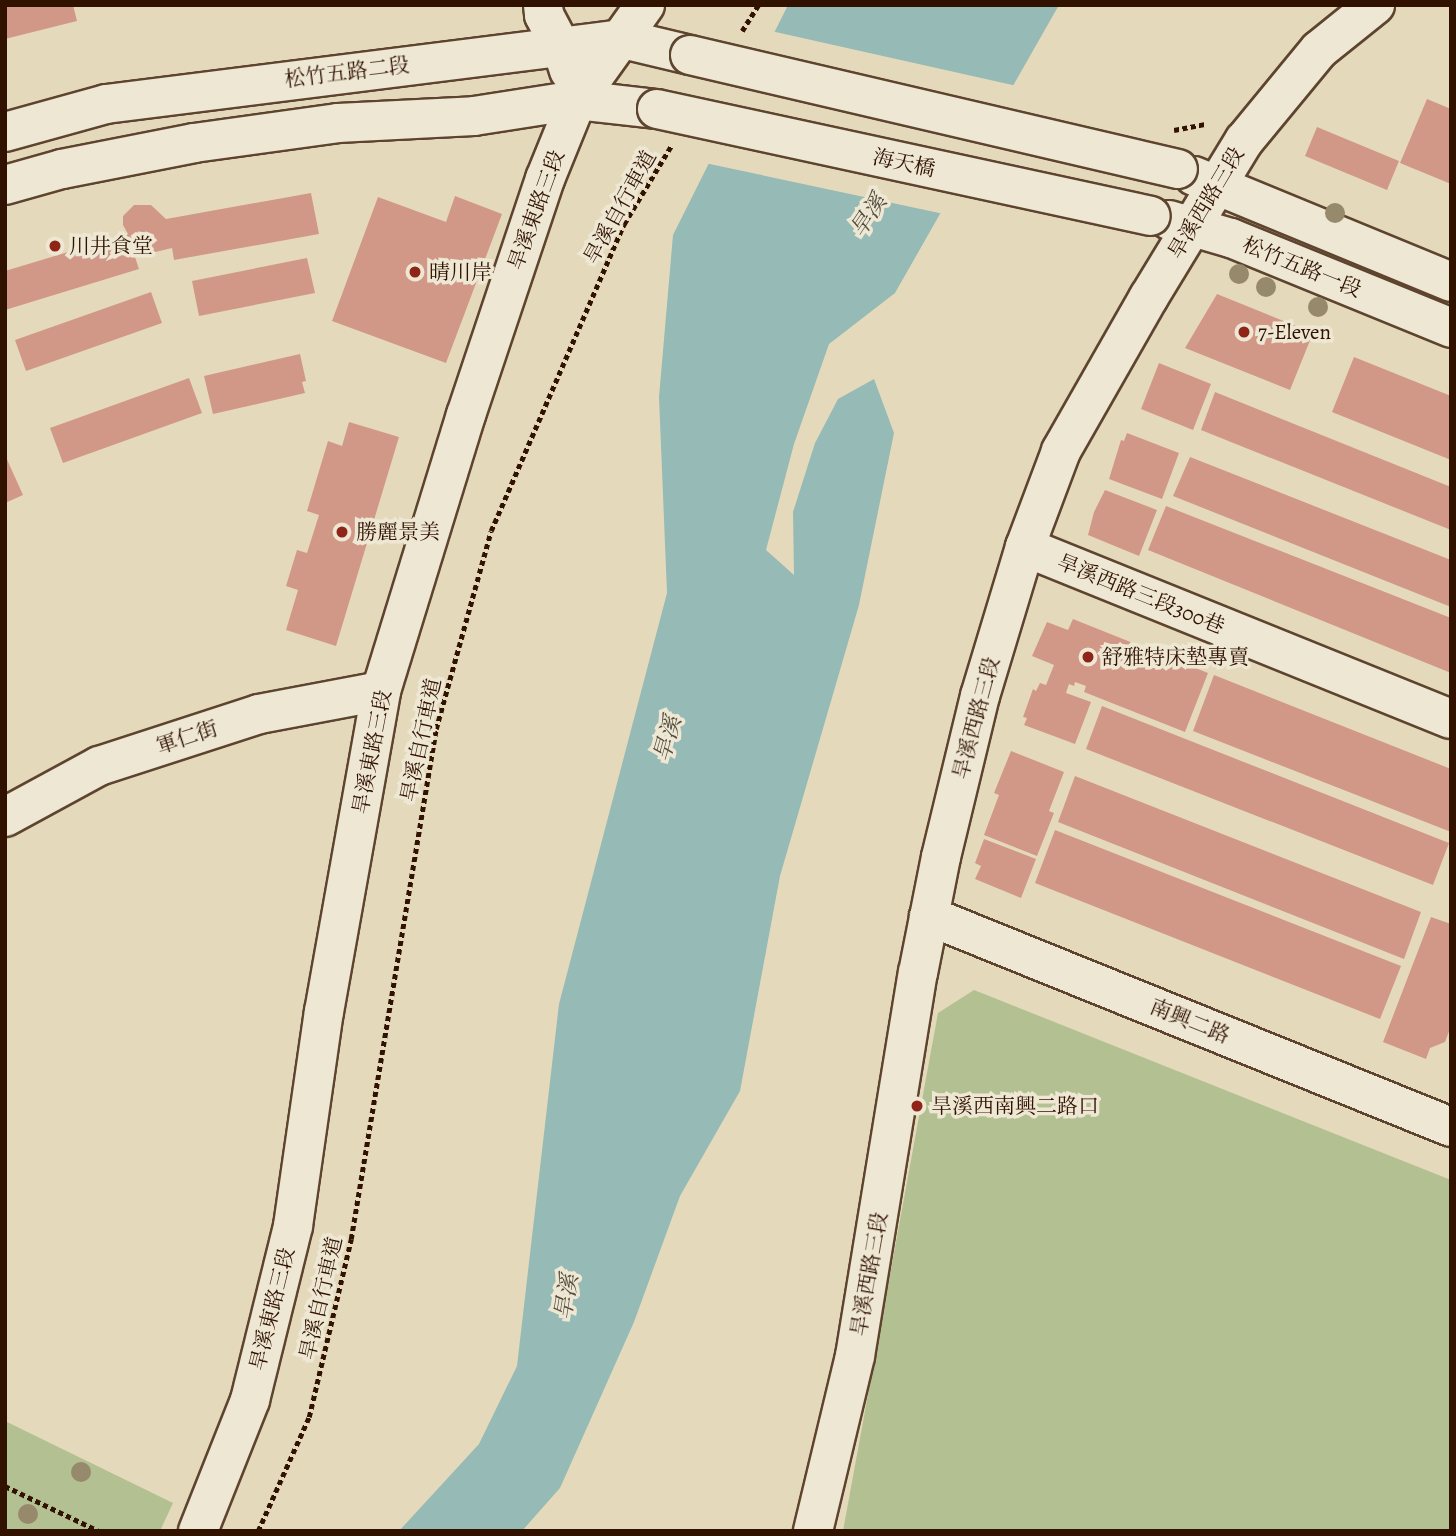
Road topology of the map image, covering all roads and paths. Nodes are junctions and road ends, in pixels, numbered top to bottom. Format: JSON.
{"nodes":[{"id":1,"x":543,"y":5,"type":"edge"},
{"id":2,"x":645,"y":5,"type":"edge"},
{"id":3,"x":758,"y":5,"type":"edge"},
{"id":4,"x":1375,"y":5,"type":"edge"},
{"id":5,"x":623,"y":39,"type":"junction"},
{"id":6,"x":737,"y":40,"type":"dead end"},
{"id":7,"x":562,"y":49,"type":"junction"},
{"id":8,"x":577,"y":100,"type":"junction"},
{"id":9,"x":7,"y":125,"type":"edge"},
{"id":10,"x":674,"y":142,"type":"dead end"},
{"id":11,"x":1178,"y":170,"type":"joint"},
{"id":12,"x":5,"y":185,"type":"edge"},
{"id":13,"x":1216,"y":186,"type":"junction"},
{"id":14,"x":1151,"y":216,"type":"joint"},
{"id":15,"x":1192,"y":226,"type":"junction"},
{"id":16,"x":1451,"y":282,"type":"edge"},
{"id":17,"x":1451,"y":328,"type":"edge"},
{"id":18,"x":1026,"y":547,"type":"junction"},
{"id":19,"x":381,"y":691,"type":"junction"},
{"id":20,"x":1451,"y":719,"type":"edge"},
{"id":21,"x":5,"y":817,"type":"edge"},
{"id":22,"x":929,"y":916,"type":"junction"},
{"id":23,"x":1448,"y":1120,"type":"edge"},
{"id":24,"x":5,"y":1486,"type":"edge"},
{"id":25,"x":99,"y":1531,"type":"edge"},
{"id":26,"x":198,"y":1531,"type":"edge"},
{"id":27,"x":258,"y":1531,"type":"edge"},
{"id":28,"x":813,"y":1531,"type":"edge"}],
"edges":[{"from":1,"to":7,"type":"street"},
{"from":2,"to":5,"type":"street","name":"旱溪東路三段"},
{"from":3,"to":6,"type":"path"},
{"from":4,"to":13,"type":"street","name":"旱溪西路三段"},
{"from":5,"to":7,"type":"street","name":"松竹五路二段"},
{"from":5,"to":8,"type":"street","name":"旱溪東路三段"},
{"from":5,"to":11,"type":"street","name":"松竹五路二段","bridge":true},
{"from":7,"to":8,"type":"street"},
{"from":7,"to":9,"type":"street","name":"松竹五路二段"},
{"from":8,"to":12,"type":"street"},
{"from":8,"to":14,"type":"street","name":"海天橋","bridge":true},
{"from":8,"to":19,"type":"street","name":"旱溪東路三段"},
{"from":10,"to":27,"type":"path","name":"旱溪自行車道"},
{"from":11,"to":13,"type":"street","name":"松竹五路一段"},
{"from":13,"to":15,"type":"street","name":"旱溪西路三段"},
{"from":13,"to":16,"type":"street","name":"松竹五路一段"},
{"from":14,"to":15,"type":"street","name":"松竹五路一段"},
{"from":15,"to":17,"type":"street","name":"松竹五路一段"},
{"from":15,"to":18,"type":"street","name":"旱溪西路三段"},
{"from":18,"to":20,"type":"street","name":"旱溪西路三段300巷"},
{"from":18,"to":22,"type":"street","name":"旱溪西路三段"},
{"from":19,"to":21,"type":"street","name":"軍仁街"},
{"from":19,"to":26,"type":"street","name":"旱溪東路三段"},
{"from":22,"to":23,"type":"street","name":"南興二路"},
{"from":22,"to":28,"type":"street","name":"旱溪西路三段"},
{"from":24,"to":25,"type":"path"}]}
